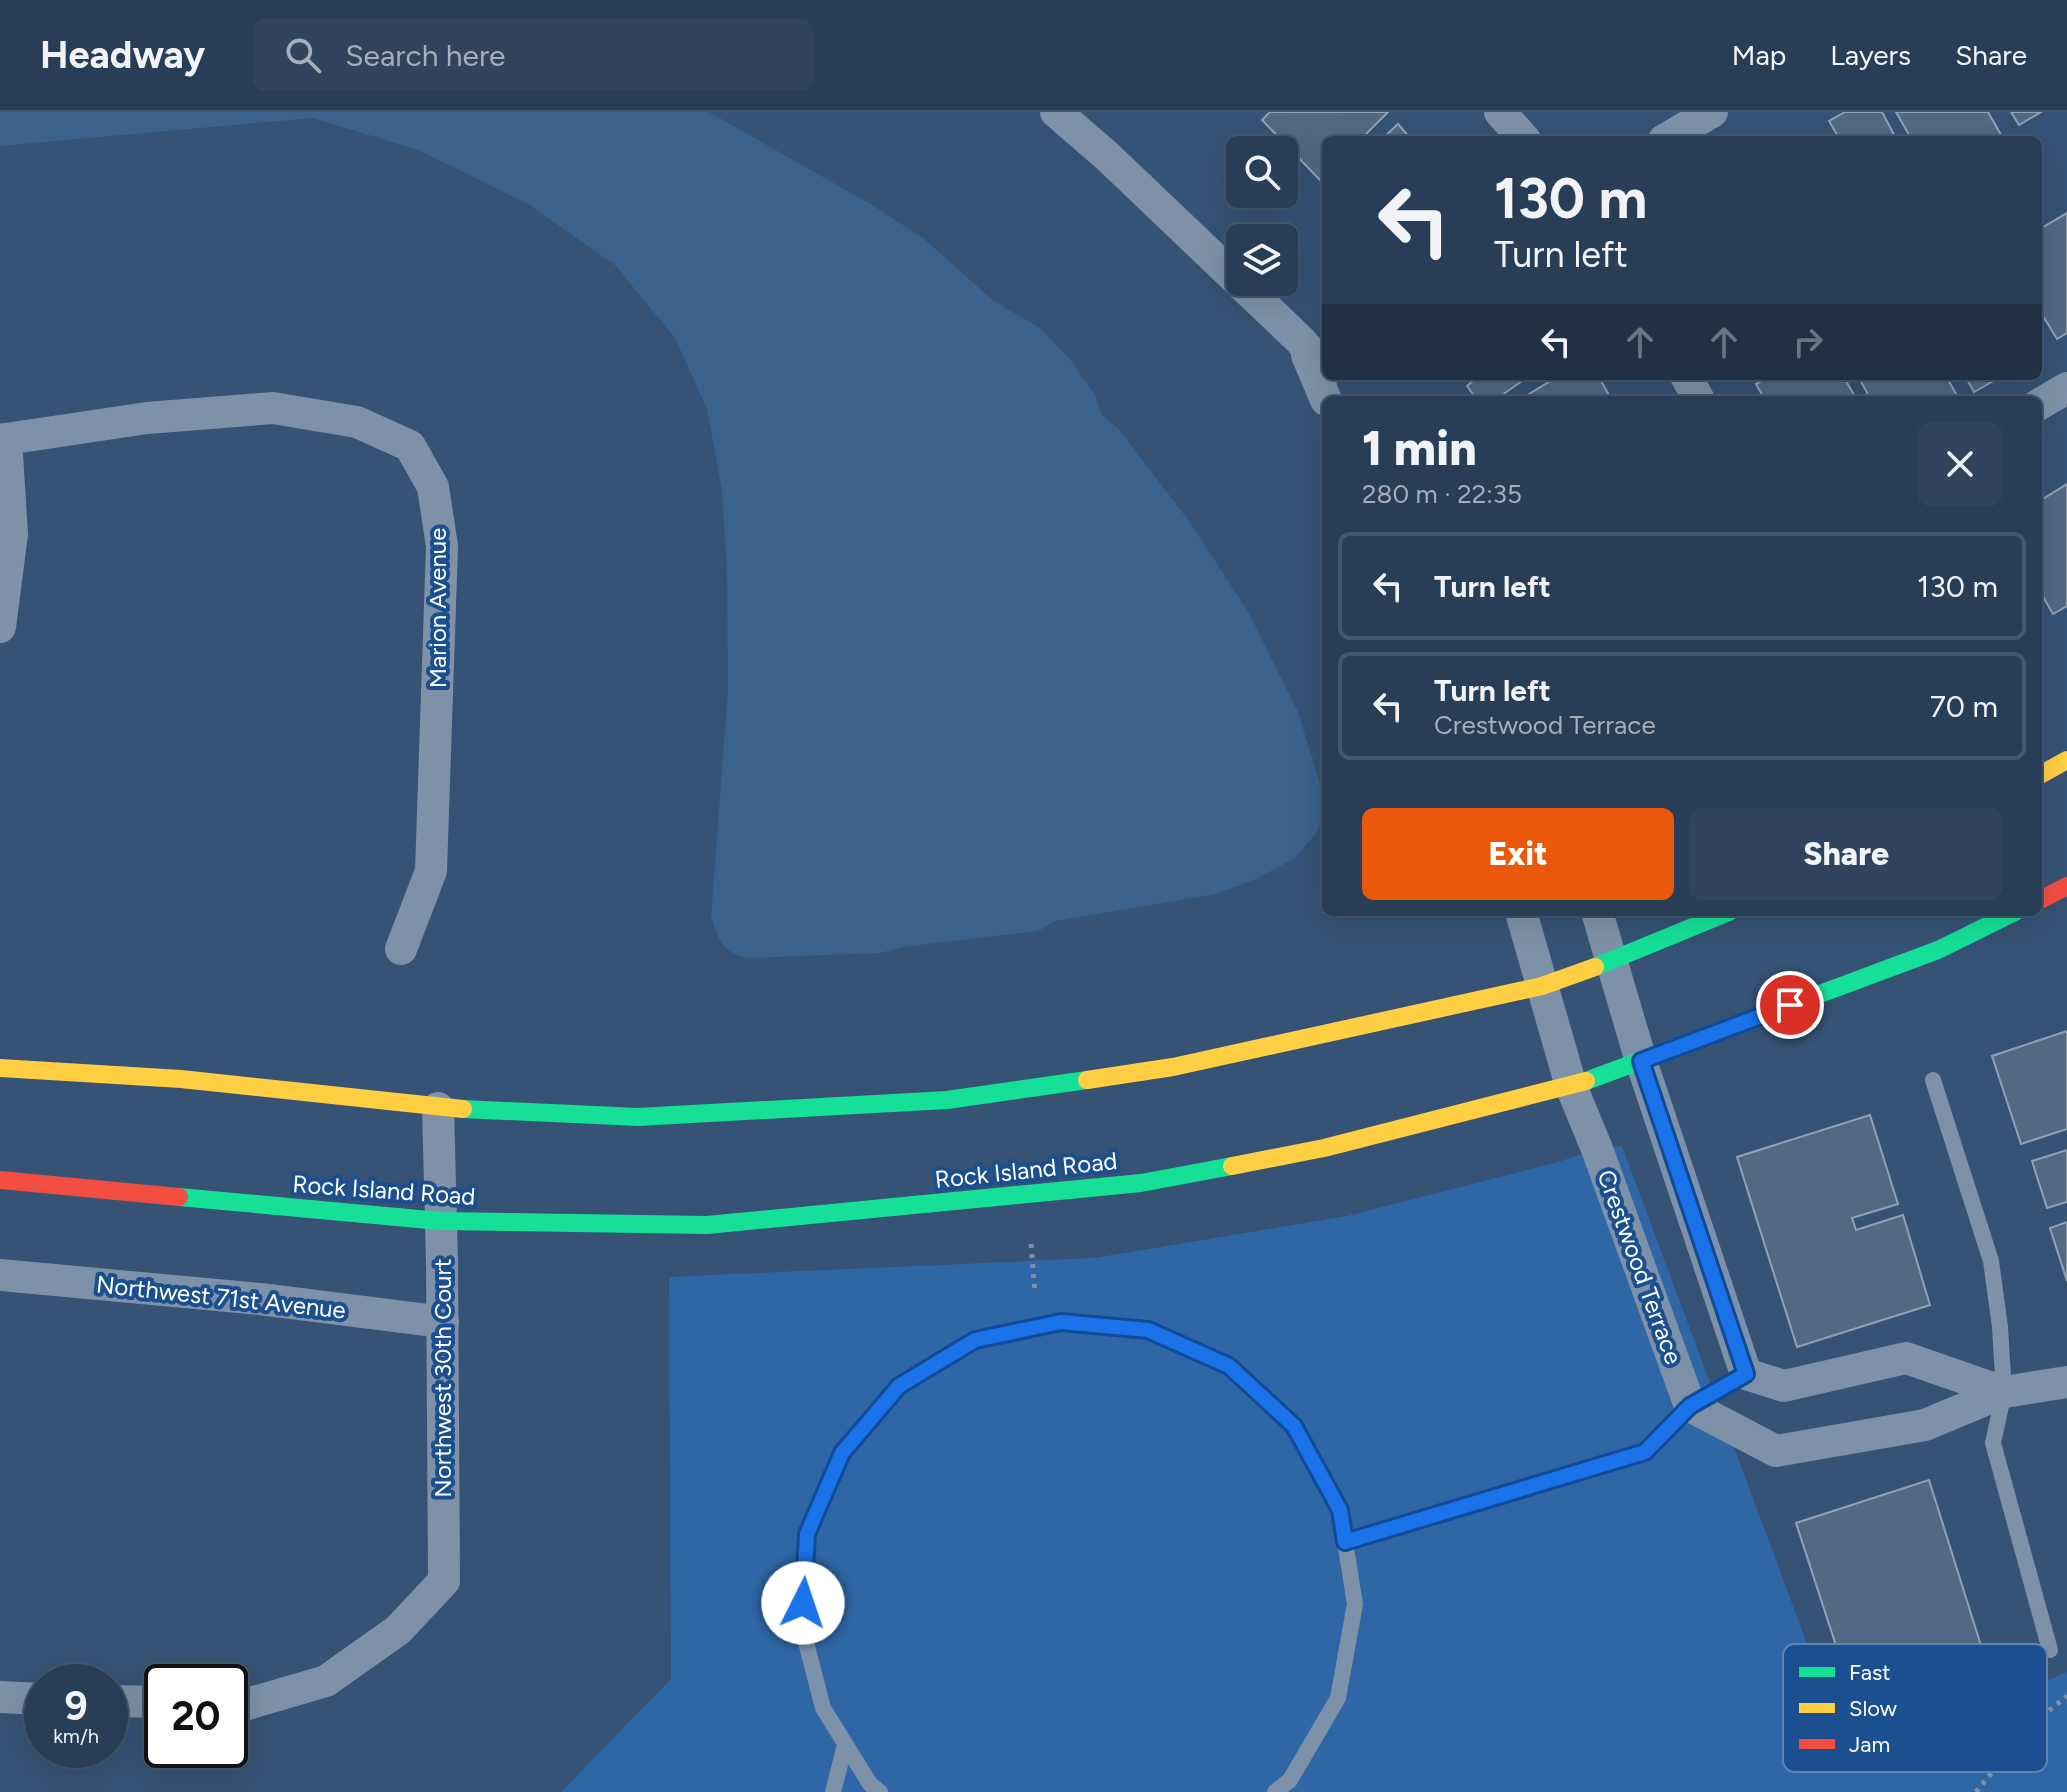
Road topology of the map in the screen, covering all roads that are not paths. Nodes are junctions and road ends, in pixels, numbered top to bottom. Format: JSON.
{"nodes":[{"id":1,"x":1056,"y":112,"type":"edge"},
{"id":2,"x":1500,"y":112,"type":"edge"},
{"id":3,"x":1712,"y":112,"type":"edge"},
{"id":4,"x":1521,"y":136,"type":"edge"},
{"id":5,"x":1671,"y":136,"type":"edge"},
{"id":6,"x":1301,"y":341,"type":"junction"},
{"id":7,"x":1322,"y":366,"type":"edge"},
{"id":8,"x":1334,"y":380,"type":"edge"},
{"id":9,"x":2067,"y":388,"type":"edge"},
{"id":10,"x":1324,"y":396,"type":"edge"},
{"id":11,"x":1348,"y":396,"type":"edge"},
{"id":12,"x":2042,"y":403,"type":"edge"},
{"id":13,"x":3,"y":440,"type":"edge"},
{"id":14,"x":0,"y":627,"type":"edge"},
{"id":15,"x":2067,"y":760,"type":"edge"},
{"id":16,"x":2042,"y":774,"type":"edge"},
{"id":17,"x":2067,"y":886,"type":"edge"},
{"id":18,"x":2042,"y":899,"type":"edge"},
{"id":19,"x":1522,"y":916,"type":"edge"},
{"id":20,"x":1598,"y":916,"type":"edge"},
{"id":21,"x":1719,"y":916,"type":"edge"},
{"id":22,"x":2007,"y":916,"type":"edge"},
{"id":23,"x":401,"y":949,"type":"dead end"},
{"id":24,"x":1613,"y":960,"type":"junction"},
{"id":25,"x":1542,"y":986,"type":"junction"},
{"id":26,"x":1641,"y":1061,"type":"junction"},
{"id":27,"x":0,"y":1068,"type":"edge"},
{"id":28,"x":1933,"y":1080,"type":"dead end"},
{"id":29,"x":1571,"y":1086,"type":"junction"},
{"id":30,"x":438,"y":1108,"type":"junction"},
{"id":31,"x":0,"y":1180,"type":"edge"},
{"id":32,"x":440,"y":1221,"type":"junction"},
{"id":33,"x":0,"y":1275,"type":"edge"},
{"id":34,"x":443,"y":1322,"type":"junction"},
{"id":35,"x":1746,"y":1374,"type":"junction"},
{"id":36,"x":2067,"y":1382,"type":"edge"},
{"id":37,"x":2004,"y":1392,"type":"junction"},
{"id":38,"x":1690,"y":1406,"type":"junction"},
{"id":39,"x":1345,"y":1542,"type":"junction"},
{"id":40,"x":2050,"y":1650,"type":"dead end"},
{"id":41,"x":0,"y":1697,"type":"edge"},
{"id":42,"x":24,"y":1698,"type":"edge"},
{"id":43,"x":248,"y":1704,"type":"edge"},
{"id":44,"x":845,"y":1745,"type":"junction"},
{"id":45,"x":833,"y":1792,"type":"edge"},
{"id":46,"x":880,"y":1792,"type":"edge"},
{"id":47,"x":1275,"y":1792,"type":"edge"}],
"edges":[{"from":1,"to":6,"type":"street"},
{"from":2,"to":4,"type":"street"},
{"from":3,"to":5,"type":"street"},
{"from":6,"to":7,"type":"street"},
{"from":6,"to":10,"type":"street"},
{"from":8,"to":11,"type":"street"},
{"from":9,"to":12,"type":"street"},
{"from":13,"to":14,"type":"street"},
{"from":13,"to":23,"type":"street","name":"Marion Avenue"},
{"from":15,"to":16,"type":"main road"},
{"from":17,"to":18,"type":"main road"},
{"from":19,"to":25,"type":"street","name":"Crestwood Terrace"},
{"from":20,"to":24,"type":"street"},
{"from":21,"to":24,"type":"main road"},
{"from":22,"to":26,"type":"main road","name":"Rock Island Road"},
{"from":24,"to":25,"type":"main road"},
{"from":24,"to":26,"type":"street"},
{"from":25,"to":29,"type":"street","name":"Crestwood Terrace"},
{"from":25,"to":30,"type":"main road"},
{"from":26,"to":29,"type":"main road","name":"Rock Island Road"},
{"from":26,"to":35,"type":"street"},
{"from":27,"to":30,"type":"main road"},
{"from":28,"to":37,"type":"lane"},
{"from":29,"to":32,"type":"main road","name":"Rock Island Road"},
{"from":29,"to":38,"type":"street","name":"Crestwood Terrace"},
{"from":30,"to":32,"type":"street","name":"Northwest 30th Court"},
{"from":31,"to":32,"type":"main road","name":"Rock Island Road"},
{"from":32,"to":34,"type":"street","name":"Northwest 30th Court"},
{"from":33,"to":34,"type":"street","name":"Northwest 71st Avenue"},
{"from":34,"to":43,"type":"street","name":"Northwest 30th Court"},
{"from":35,"to":37,"type":"street"},
{"from":35,"to":38,"type":"lane"},
{"from":36,"to":37,"type":"street"},
{"from":37,"to":38,"type":"street"},
{"from":37,"to":40,"type":"lane"},
{"from":38,"to":39,"type":"lane"},
{"from":39,"to":44,"type":"lane"},
{"from":39,"to":47,"type":"lane"},
{"from":41,"to":42,"type":"street"},
{"from":44,"to":45,"type":"lane"},
{"from":44,"to":46,"type":"lane"}]}
